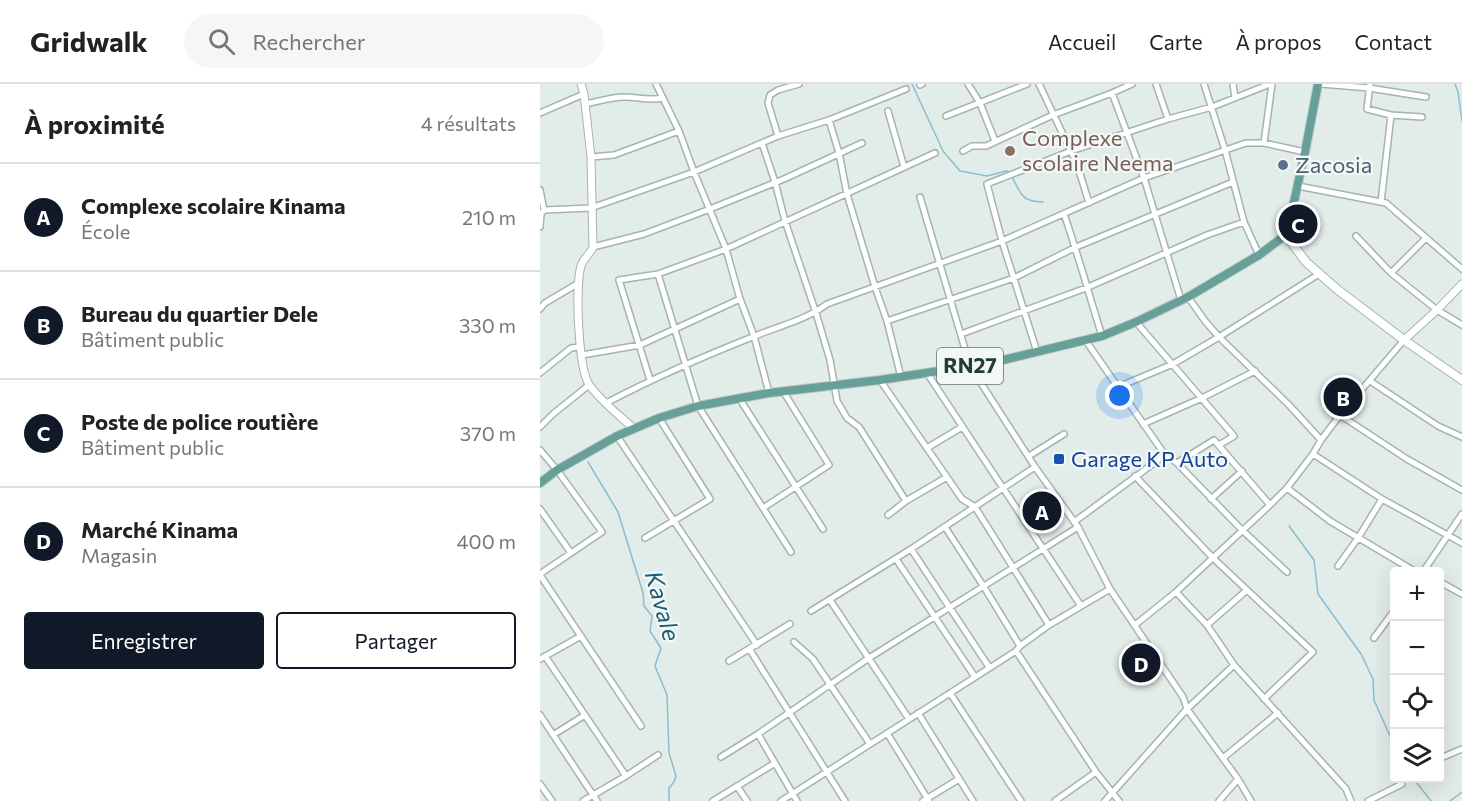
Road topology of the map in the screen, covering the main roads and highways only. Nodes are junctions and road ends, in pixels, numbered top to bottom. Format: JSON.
{"nodes":[{"id":1,"x":1320,"y":84,"type":"edge"},
{"id":2,"x":1287,"y":235,"type":"junction"},
{"id":3,"x":1462,"y":380,"type":"edge"},
{"id":4,"x":540,"y":483,"type":"edge"}],
"edges":[{"from":1,"to":2,"type":"main road"},
{"from":2,"to":3,"type":"main road"},
{"from":2,"to":4,"type":"main road","number":"RN27"}]}
